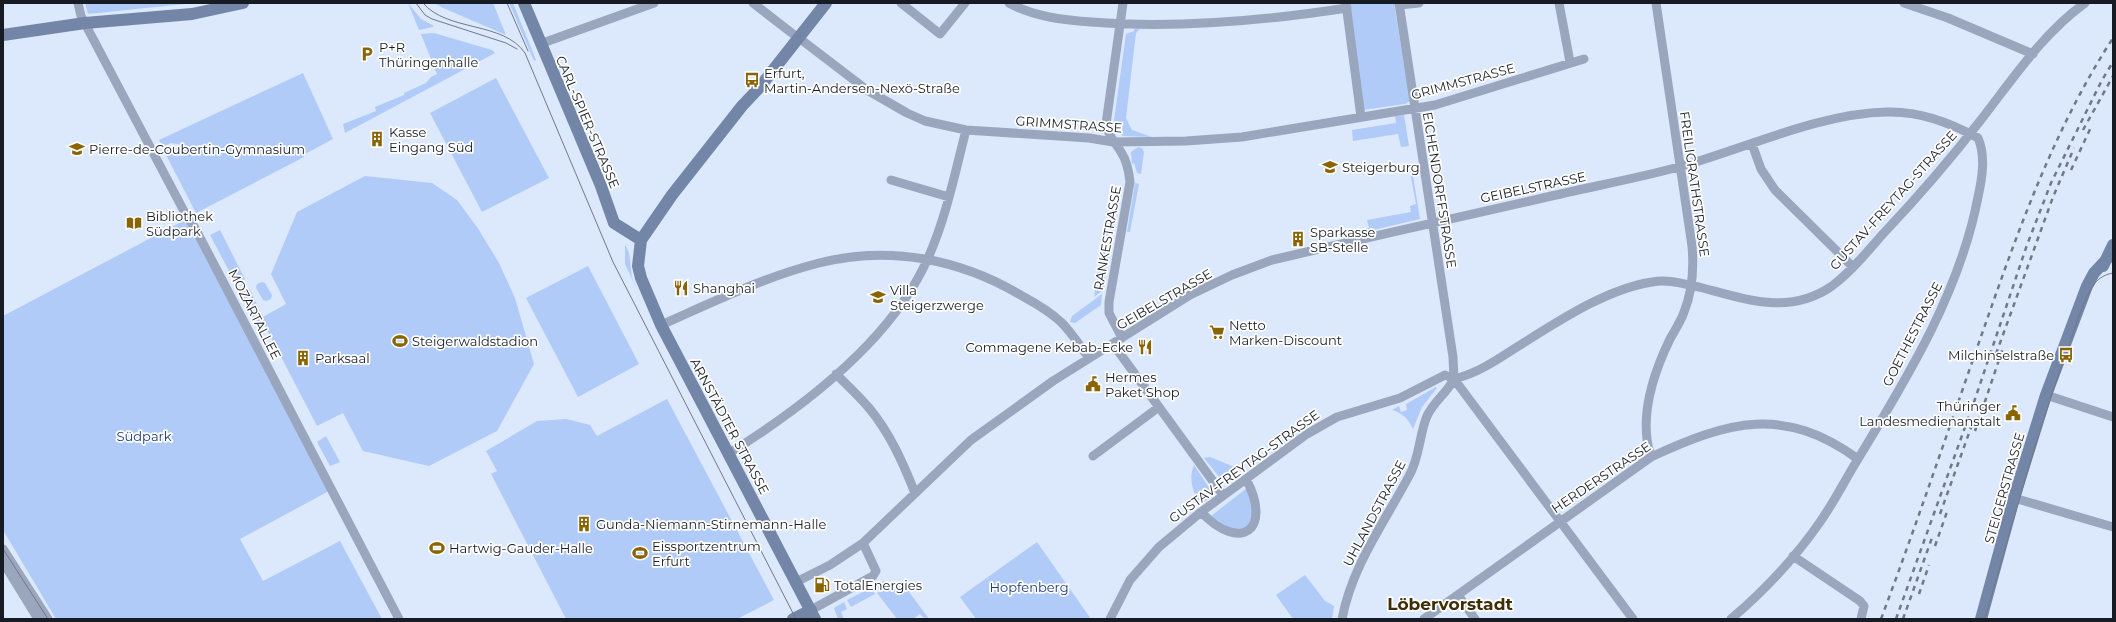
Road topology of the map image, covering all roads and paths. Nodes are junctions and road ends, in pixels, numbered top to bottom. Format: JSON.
{"nodes":[{"id":1,"x":78,"y":3,"type":"edge"},
{"id":2,"x":243,"y":3,"type":"edge"},
{"id":3,"x":524,"y":3,"type":"edge"},
{"id":4,"x":654,"y":3,"type":"edge"},
{"id":5,"x":753,"y":3,"type":"edge"},
{"id":6,"x":818,"y":3,"type":"edge"},
{"id":7,"x":826,"y":3,"type":"edge"},
{"id":8,"x":901,"y":3,"type":"edge"},
{"id":9,"x":965,"y":3,"type":"edge"},
{"id":10,"x":1009,"y":3,"type":"edge"},
{"id":11,"x":1123,"y":3,"type":"edge"},
{"id":12,"x":1419,"y":3,"type":"edge"},
{"id":13,"x":1560,"y":3,"type":"edge"},
{"id":14,"x":1658,"y":3,"type":"edge"},
{"id":15,"x":1904,"y":3,"type":"edge"},
{"id":16,"x":2086,"y":3,"type":"edge"},
{"id":17,"x":1399,"y":4,"type":"edge"},
{"id":18,"x":1346,"y":6,"type":"edge"},
{"id":19,"x":85,"y":23,"type":"junction"},
{"id":20,"x":1120,"y":24,"type":"junction"},
{"id":21,"x":3,"y":35,"type":"edge"},
{"id":22,"x":796,"y":36,"type":"junction"},
{"id":23,"x":540,"y":44,"type":"junction"},
{"id":24,"x":2033,"y":54,"type":"junction"},
{"id":25,"x":1584,"y":59,"type":"dead end"},
{"id":26,"x":1570,"y":62,"type":"junction"},
{"id":27,"x":1414,"y":109,"type":"junction"},
{"id":28,"x":1361,"y":118,"type":"junction"},
{"id":29,"x":966,"y":130,"type":"junction"},
{"id":30,"x":1970,"y":134,"type":"junction"},
{"id":31,"x":1113,"y":142,"type":"junction"},
{"id":32,"x":1752,"y":144,"type":"junction"},
{"id":33,"x":1681,"y":167,"type":"junction"},
{"id":34,"x":891,"y":180,"type":"dead end"},
{"id":35,"x":949,"y":197,"type":"junction"},
{"id":36,"x":1433,"y":223,"type":"junction"},
{"id":37,"x":641,"y":240,"type":"junction"},
{"id":38,"x":2113,"y":245,"type":"edge"},
{"id":39,"x":928,"y":258,"type":"junction"},
{"id":40,"x":2107,"y":258,"type":"junction"},
{"id":41,"x":1853,"y":267,"type":"junction"},
{"id":42,"x":2096,"y":283,"type":"dead end"},
{"id":43,"x":1692,"y":286,"type":"junction"},
{"id":44,"x":662,"y":325,"type":"junction"},
{"id":45,"x":1122,"y":338,"type":"junction"},
{"id":46,"x":1113,"y":344,"type":"junction"},
{"id":47,"x":1089,"y":358,"type":"junction"},
{"id":48,"x":836,"y":374,"type":"junction"},
{"id":49,"x":1454,"y":379,"type":"junction"},
{"id":50,"x":2050,"y":396,"type":"junction"},
{"id":51,"x":1159,"y":407,"type":"junction"},
{"id":52,"x":2113,"y":417,"type":"edge"},
{"id":53,"x":728,"y":454,"type":"junction"},
{"id":54,"x":1093,"y":456,"type":"dead end"},
{"id":55,"x":1651,"y":457,"type":"junction"},
{"id":56,"x":1858,"y":459,"type":"junction"},
{"id":57,"x":1246,"y":479,"type":"junction"},
{"id":58,"x":915,"y":493,"type":"junction"},
{"id":59,"x":1223,"y":496,"type":"junction"},
{"id":60,"x":2018,"y":498,"type":"junction"},
{"id":61,"x":1201,"y":512,"type":"junction"},
{"id":62,"x":1561,"y":520,"type":"junction"},
{"id":63,"x":2113,"y":527,"type":"edge"},
{"id":64,"x":863,"y":543,"type":"junction"},
{"id":65,"x":3,"y":549,"type":"edge"},
{"id":66,"x":1793,"y":556,"type":"junction"},
{"id":67,"x":3,"y":562,"type":"edge"},
{"id":68,"x":796,"y":582,"type":"junction"},
{"id":69,"x":1458,"y":595,"type":"junction"},
{"id":70,"x":813,"y":615,"type":"edge"},
{"id":71,"x":39,"y":617,"type":"edge"},
{"id":72,"x":399,"y":619,"type":"edge"},
{"id":73,"x":793,"y":619,"type":"edge"},
{"id":74,"x":1110,"y":619,"type":"edge"},
{"id":75,"x":1342,"y":619,"type":"edge"},
{"id":76,"x":1424,"y":619,"type":"edge"},
{"id":77,"x":1475,"y":619,"type":"edge"},
{"id":78,"x":1633,"y":619,"type":"edge"},
{"id":79,"x":1730,"y":619,"type":"edge"},
{"id":80,"x":1861,"y":619,"type":"edge"},
{"id":81,"x":1981,"y":619,"type":"edge"}],
"edges":[{"from":1,"to":19,"type":"street","name":"MOZARTALLEE"},
{"from":2,"to":19,"type":"main road"},
{"from":3,"to":23,"type":"main road","name":"CARL-SPIER-STRASSE"},
{"from":4,"to":23,"type":"street"},
{"from":5,"to":22,"type":"street","name":"GRIMMSTRASSE"},
{"from":6,"to":22,"type":"main road"},
{"from":7,"to":22,"type":"main road"},
{"from":8,"to":9,"type":"street"},
{"from":10,"to":20,"type":"street"},
{"from":11,"to":20,"type":"street","name":"RANKESTRASSE"},
{"from":12,"to":17,"type":"street","name":"EICHENDORFFSTRASSE"},
{"from":13,"to":26,"type":"street"},
{"from":14,"to":33,"type":"street","name":"FREILIGRATHSTRASSE"},
{"from":15,"to":24,"type":"street"},
{"from":16,"to":24,"type":"street","name":"GUSTAV-FREYTAG-STRASSE"},
{"from":17,"to":27,"type":"street","name":"EICHENDORFFSTRASSE"},
{"from":18,"to":20,"type":"street"},
{"from":18,"to":28,"type":"street"},
{"from":19,"to":21,"type":"main road"},
{"from":19,"to":72,"type":"street","name":"MOZARTALLEE"},
{"from":20,"to":31,"type":"street","name":"RANKESTRASSE"},
{"from":22,"to":29,"type":"street","name":"GRIMMSTRASSE"},
{"from":22,"to":37,"type":"main road"},
{"from":23,"to":37,"type":"main road","name":"CARL-SPIER-STRASSE"},
{"from":24,"to":30,"type":"street","name":"GUSTAV-FREYTAG-STRASSE"},
{"from":25,"to":26,"type":"street","name":"GRIMMSTRASSE"},
{"from":26,"to":27,"type":"street","name":"GRIMMSTRASSE"},
{"from":27,"to":28,"type":"street","name":"GRIMMSTRASSE"},
{"from":27,"to":36,"type":"street","name":"EICHENDORFFSTRASSE"},
{"from":28,"to":31,"type":"street","name":"GRIMMSTRASSE"},
{"from":29,"to":31,"type":"street","name":"GRIMMSTRASSE"},
{"from":29,"to":35,"type":"street"},
{"from":30,"to":32,"type":"street","name":"GEIBELSTRASSE"},
{"from":30,"to":41,"type":"street","name":"GUSTAV-FREYTAG-STRASSE"},
{"from":30,"to":56,"type":"street","name":"GOETHESTRASSE"},
{"from":31,"to":45,"type":"street","name":"RANKESTRASSE"},
{"from":32,"to":33,"type":"street","name":"GEIBELSTRASSE"},
{"from":32,"to":41,"type":"street"},
{"from":33,"to":36,"type":"street","name":"GEIBELSTRASSE"},
{"from":33,"to":43,"type":"street","name":"FREILIGRATHSTRASSE"},
{"from":34,"to":35,"type":"street"},
{"from":35,"to":39,"type":"street"},
{"from":36,"to":45,"type":"street","name":"GEIBELSTRASSE"},
{"from":36,"to":49,"type":"street","name":"EICHENDORFFSTRASSE"},
{"from":37,"to":44,"type":"main road","name":"ARNSTÄDTER STRASSE"},
{"from":38,"to":40,"type":"main road","name":"STEIGERSTRASSE"},
{"from":39,"to":44,"type":"street"},
{"from":39,"to":47,"type":"street"},
{"from":39,"to":48,"type":"street"},
{"from":40,"to":42,"type":"main road","name":"STEIGERSTRASSE"},
{"from":40,"to":50,"type":"main road","name":"STEIGERSTRASSE"},
{"from":41,"to":43,"type":"street","name":"GUSTAV-FREYTAG-STRASSE"},
{"from":43,"to":49,"type":"street","name":"GUSTAV-FREYTAG-STRASSE"},
{"from":43,"to":55,"type":"street","name":"FREILIGRATHSTRASSE"},
{"from":44,"to":53,"type":"main road","name":"ARNSTÄDTER STRASSE"},
{"from":45,"to":46,"type":"street","name":"GEIBELSTRASSE"},
{"from":46,"to":47,"type":"street","name":"GEIBELSTRASSE"},
{"from":46,"to":51,"type":"street"},
{"from":47,"to":58,"type":"street","name":"GEIBELSTRASSE"},
{"from":48,"to":53,"type":"street"},
{"from":48,"to":58,"type":"street"},
{"from":49,"to":57,"type":"street","name":"GUSTAV-FREYTAG-STRASSE"},
{"from":49,"to":62,"type":"street"},
{"from":49,"to":75,"type":"street","name":"UHLANDSTRASSE"},
{"from":50,"to":52,"type":"street"},
{"from":50,"to":60,"type":"main road","name":"STEIGERSTRASSE"},
{"from":51,"to":54,"type":"street"},
{"from":51,"to":59,"type":"street"},
{"from":53,"to":68,"type":"main road","name":"ARNSTÄDTER STRASSE"},
{"from":55,"to":56,"type":"street","name":"HERDERSTRASSE"},
{"from":55,"to":62,"type":"street","name":"HERDERSTRASSE"},
{"from":56,"to":66,"type":"street","name":"GOETHESTRASSE"},
{"from":57,"to":59,"type":"street","name":"GUSTAV-FREYTAG-STRASSE"},
{"from":57,"to":61,"type":"street"},
{"from":58,"to":64,"type":"street","name":"GEIBELSTRASSE"},
{"from":59,"to":61,"type":"street","name":"GUSTAV-FREYTAG-STRASSE"},
{"from":60,"to":63,"type":"street"},
{"from":60,"to":81,"type":"main road","name":"STEIGERSTRASSE"},
{"from":61,"to":74,"type":"street","name":"GUSTAV-FREYTAG-STRASSE"},
{"from":62,"to":69,"type":"street","name":"HERDERSTRASSE"},
{"from":62,"to":78,"type":"street"},
{"from":64,"to":68,"type":"street","name":"GEIBELSTRASSE"},
{"from":64,"to":70,"type":"street"},
{"from":65,"to":71,"type":"street"},
{"from":66,"to":79,"type":"street","name":"GOETHESTRASSE"},
{"from":66,"to":80,"type":"street"},
{"from":67,"to":71,"type":"street"},
{"from":68,"to":70,"type":"main road","name":"ARNSTÄDTER STRASSE"},
{"from":69,"to":76,"type":"street","name":"HERDERSTRASSE"},
{"from":69,"to":77,"type":"street"},
{"from":70,"to":73,"type":"main road"}]}
